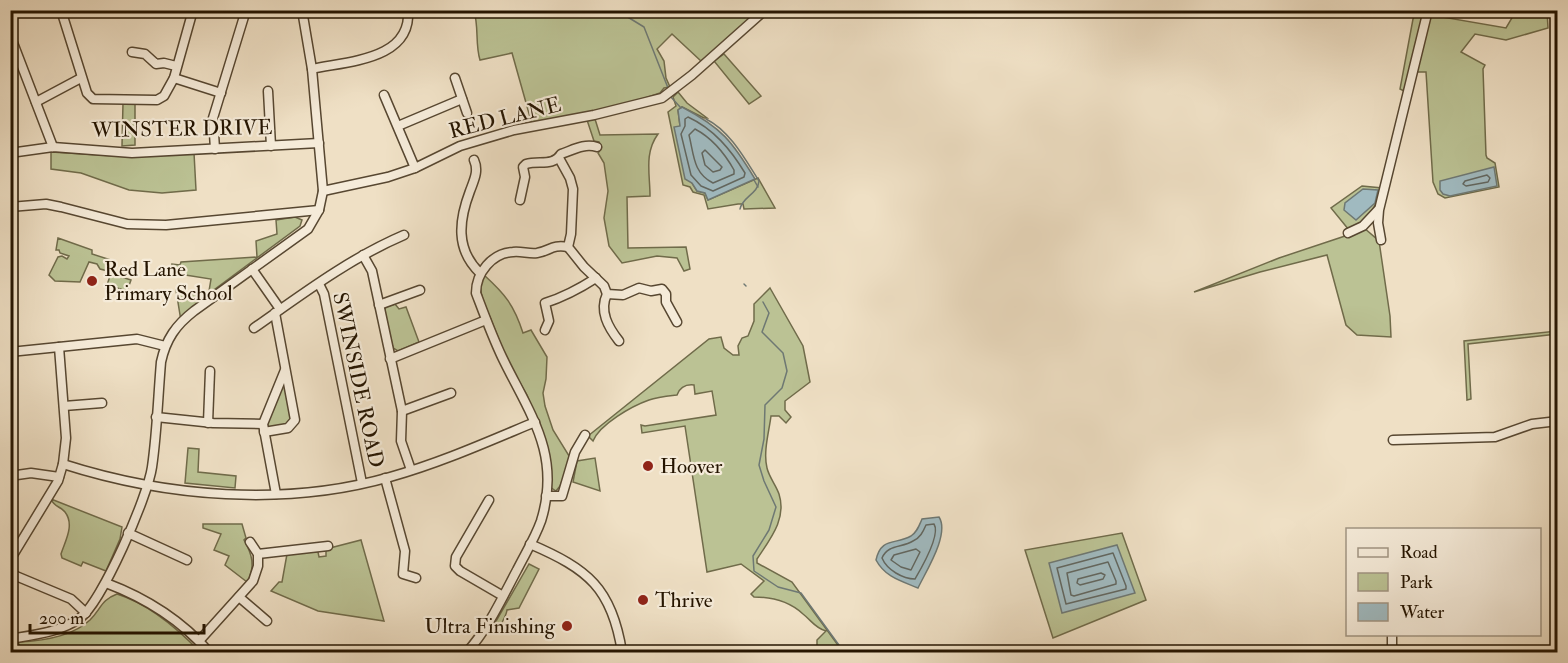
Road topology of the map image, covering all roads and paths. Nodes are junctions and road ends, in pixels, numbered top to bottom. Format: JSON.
{"nodes":[{"id":1,"x":61,"y":10,"type":"edge"},
{"id":2,"x":193,"y":10,"type":"edge"},
{"id":3,"x":246,"y":10,"type":"edge"},
{"id":4,"x":302,"y":10,"type":"edge"},
{"id":5,"x":408,"y":10,"type":"edge"},
{"id":6,"x":765,"y":10,"type":"edge"},
{"id":7,"x":1428,"y":10,"type":"edge"},
{"id":8,"x":10,"y":34,"type":"edge"},
{"id":9,"x":131,"y":52,"type":"dead end"},
{"id":10,"x":176,"y":66,"type":"junction"},
{"id":11,"x":312,"y":69,"type":"junction"},
{"id":12,"x":81,"y":78,"type":"junction"},
{"id":13,"x":174,"y":78,"type":"junction"},
{"id":14,"x":455,"y":78,"type":"dead end"},
{"id":15,"x":268,"y":92,"type":"dead end"},
{"id":16,"x":221,"y":93,"type":"junction"},
{"id":17,"x":384,"y":95,"type":"dead end"},
{"id":18,"x":462,"y":99,"type":"junction"},
{"id":19,"x":36,"y":102,"type":"junction"},
{"id":20,"x":467,"y":113,"type":"dead end"},
{"id":21,"x":398,"y":126,"type":"junction"},
{"id":22,"x":319,"y":143,"type":"junction"},
{"id":23,"x":271,"y":146,"type":"junction"},
{"id":24,"x":53,"y":147,"type":"junction"},
{"id":25,"x":597,"y":147,"type":"dead end"},
{"id":26,"x":215,"y":148,"type":"junction"},
{"id":27,"x":10,"y":153,"type":"edge"},
{"id":28,"x":559,"y":158,"type":"junction"},
{"id":29,"x":474,"y":160,"type":"dead end"},
{"id":30,"x":415,"y":168,"type":"junction"},
{"id":31,"x":323,"y":191,"type":"junction"},
{"id":32,"x":520,"y":202,"type":"dead end"},
{"id":33,"x":10,"y":207,"type":"edge"},
{"id":34,"x":319,"y":210,"type":"junction"},
{"id":35,"x":1379,"y":210,"type":"junction"},
{"id":36,"x":1348,"y":233,"type":"dead end"},
{"id":37,"x":404,"y":235,"type":"dead end"},
{"id":38,"x":1381,"y":240,"type":"dead end"},
{"id":39,"x":568,"y":247,"type":"junction"},
{"id":40,"x":363,"y":255,"type":"junction"},
{"id":41,"x":252,"y":269,"type":"junction"},
{"id":42,"x":480,"y":273,"type":"junction"},
{"id":43,"x":596,"y":278,"type":"junction"},
{"id":44,"x":319,"y":284,"type":"junction"},
{"id":45,"x":420,"y":290,"type":"dead end"},
{"id":46,"x":608,"y":294,"type":"junction"},
{"id":47,"x":379,"y":305,"type":"junction"},
{"id":48,"x":277,"y":311,"type":"junction"},
{"id":49,"x":486,"y":320,"type":"junction"},
{"id":50,"x":677,"y":322,"type":"dead end"},
{"id":51,"x":258,"y":328,"type":"dead end"},
{"id":52,"x":545,"y":331,"type":"dead end"},
{"id":53,"x":619,"y":343,"type":"dead end"},
{"id":54,"x":165,"y":346,"type":"junction"},
{"id":55,"x":59,"y":347,"type":"junction"},
{"id":56,"x":10,"y":352,"type":"edge"},
{"id":57,"x":390,"y":359,"type":"junction"},
{"id":58,"x":285,"y":369,"type":"junction"},
{"id":59,"x":210,"y":371,"type":"dead end"},
{"id":60,"x":451,"y":393,"type":"dead end"},
{"id":61,"x":102,"y":403,"type":"dead end"},
{"id":62,"x":64,"y":406,"type":"junction"},
{"id":63,"x":402,"y":411,"type":"junction"},
{"id":64,"x":156,"y":417,"type":"junction"},
{"id":65,"x":535,"y":422,"type":"junction"},
{"id":66,"x":1557,"y":422,"type":"edge"},
{"id":67,"x":208,"y":423,"type":"junction"},
{"id":68,"x":264,"y":428,"type":"junction"},
{"id":69,"x":585,"y":435,"type":"dead end"},
{"id":70,"x":1393,"y":440,"type":"dead end"},
{"id":71,"x":63,"y":464,"type":"junction"},
{"id":72,"x":411,"y":470,"type":"junction"},
{"id":73,"x":10,"y":476,"type":"edge"},
{"id":74,"x":59,"y":477,"type":"junction"},
{"id":75,"x":385,"y":478,"type":"junction"},
{"id":76,"x":362,"y":483,"type":"junction"},
{"id":77,"x":148,"y":486,"type":"junction"},
{"id":78,"x":276,"y":494,"type":"junction"},
{"id":79,"x":546,"y":496,"type":"junction"},
{"id":80,"x":489,"y":500,"type":"dead end"},
{"id":81,"x":128,"y":533,"type":"junction"},
{"id":82,"x":250,"y":542,"type":"dead end"},
{"id":83,"x":530,"y":544,"type":"junction"},
{"id":84,"x":324,"y":548,"type":"dead end"},
{"id":85,"x":258,"y":554,"type":"junction"},
{"id":86,"x":10,"y":560,"type":"edge"},
{"id":87,"x":187,"y":560,"type":"dead end"},
{"id":88,"x":10,"y":571,"type":"edge"},
{"id":89,"x":416,"y":578,"type":"dead end"},
{"id":90,"x":106,"y":583,"type":"junction"},
{"id":91,"x":503,"y":596,"type":"junction"},
{"id":92,"x":239,"y":597,"type":"junction"},
{"id":93,"x":86,"y":613,"type":"junction"},
{"id":94,"x":268,"y":623,"type":"dead end"},
{"id":95,"x":1392,"y":636,"type":"edge"},
{"id":96,"x":10,"y":639,"type":"edge"},
{"id":97,"x":199,"y":641,"type":"junction"},
{"id":98,"x":209,"y":652,"type":"edge"},
{"id":99,"x":467,"y":652,"type":"edge"},
{"id":100,"x":622,"y":652,"type":"edge"},
{"id":101,"x":1392,"y":652,"type":"edge"}],
"edges":[{"from":1,"to":12,"type":"street"},
{"from":2,"to":10,"type":"street"},
{"from":3,"to":16,"type":"street"},
{"from":4,"to":11,"type":"street"},
{"from":5,"to":11,"type":"street"},
{"from":6,"to":30,"type":"street","name":"RED LANE"},
{"from":7,"to":35,"type":"street"},
{"from":8,"to":19,"type":"street"},
{"from":9,"to":10,"type":"street"},
{"from":10,"to":13,"type":"street"},
{"from":11,"to":22,"type":"street"},
{"from":12,"to":13,"type":"street"},
{"from":12,"to":19,"type":"street"},
{"from":13,"to":16,"type":"street"},
{"from":14,"to":18,"type":"street"},
{"from":15,"to":23,"type":"street"},
{"from":16,"to":26,"type":"street"},
{"from":17,"to":21,"type":"street"},
{"from":18,"to":20,"type":"street"},
{"from":18,"to":21,"type":"street"},
{"from":19,"to":24,"type":"street"},
{"from":21,"to":30,"type":"street"},
{"from":22,"to":23,"type":"street","name":"WINSTER DRIVE"},
{"from":22,"to":31,"type":"street"},
{"from":23,"to":26,"type":"street","name":"WINSTER DRIVE"},
{"from":24,"to":26,"type":"street","name":"WINSTER DRIVE"},
{"from":24,"to":27,"type":"street","name":"WINSTER DRIVE"},
{"from":25,"to":28,"type":"street"},
{"from":28,"to":32,"type":"street"},
{"from":28,"to":39,"type":"street"},
{"from":29,"to":42,"type":"street"},
{"from":30,"to":31,"type":"street","name":"RED LANE"},
{"from":31,"to":34,"type":"street"},
{"from":33,"to":34,"type":"street"},
{"from":34,"to":41,"type":"street"},
{"from":35,"to":36,"type":"street"},
{"from":35,"to":38,"type":"street"},
{"from":37,"to":40,"type":"street"},
{"from":39,"to":42,"type":"street"},
{"from":39,"to":43,"type":"street"},
{"from":40,"to":44,"type":"street"},
{"from":40,"to":47,"type":"street"},
{"from":41,"to":48,"type":"street"},
{"from":41,"to":54,"type":"street"},
{"from":42,"to":49,"type":"street"},
{"from":43,"to":46,"type":"street"},
{"from":43,"to":52,"type":"street"},
{"from":44,"to":48,"type":"street"},
{"from":44,"to":76,"type":"street","name":"SWINSIDE ROAD"},
{"from":45,"to":47,"type":"street"},
{"from":46,"to":50,"type":"street"},
{"from":46,"to":53,"type":"street"},
{"from":47,"to":57,"type":"street"},
{"from":48,"to":51,"type":"street"},
{"from":48,"to":58,"type":"street"},
{"from":49,"to":57,"type":"street"},
{"from":49,"to":65,"type":"street"},
{"from":54,"to":55,"type":"street"},
{"from":54,"to":64,"type":"street"},
{"from":55,"to":56,"type":"street"},
{"from":55,"to":62,"type":"street"},
{"from":57,"to":63,"type":"street"},
{"from":58,"to":68,"type":"street"},
{"from":58,"to":68,"type":"street"},
{"from":59,"to":67,"type":"street"},
{"from":60,"to":63,"type":"street"},
{"from":61,"to":62,"type":"street"},
{"from":62,"to":71,"type":"street"},
{"from":63,"to":72,"type":"street"},
{"from":64,"to":67,"type":"street"},
{"from":64,"to":77,"type":"street"},
{"from":65,"to":72,"type":"street"},
{"from":65,"to":79,"type":"street"},
{"from":66,"to":70,"type":"street"},
{"from":67,"to":68,"type":"street"},
{"from":68,"to":78,"type":"street"},
{"from":69,"to":79,"type":"street"},
{"from":71,"to":74,"type":"street"},
{"from":71,"to":77,"type":"street"},
{"from":72,"to":75,"type":"street"},
{"from":73,"to":74,"type":"street"},
{"from":74,"to":86,"type":"street"},
{"from":75,"to":76,"type":"street"},
{"from":75,"to":89,"type":"street"},
{"from":76,"to":78,"type":"street"},
{"from":77,"to":78,"type":"street"},
{"from":77,"to":81,"type":"street"},
{"from":79,"to":83,"type":"street"},
{"from":80,"to":91,"type":"street"},
{"from":81,"to":87,"type":"street"},
{"from":81,"to":90,"type":"street"},
{"from":82,"to":85,"type":"street"},
{"from":83,"to":91,"type":"street"},
{"from":83,"to":100,"type":"street"},
{"from":84,"to":85,"type":"street"},
{"from":85,"to":92,"type":"street"},
{"from":88,"to":93,"type":"street"},
{"from":90,"to":93,"type":"street"},
{"from":90,"to":97,"type":"street"},
{"from":91,"to":99,"type":"street"},
{"from":92,"to":94,"type":"street"},
{"from":92,"to":97,"type":"street"},
{"from":93,"to":96,"type":"street"},
{"from":95,"to":101,"type":"street"},
{"from":97,"to":98,"type":"street"}]}
